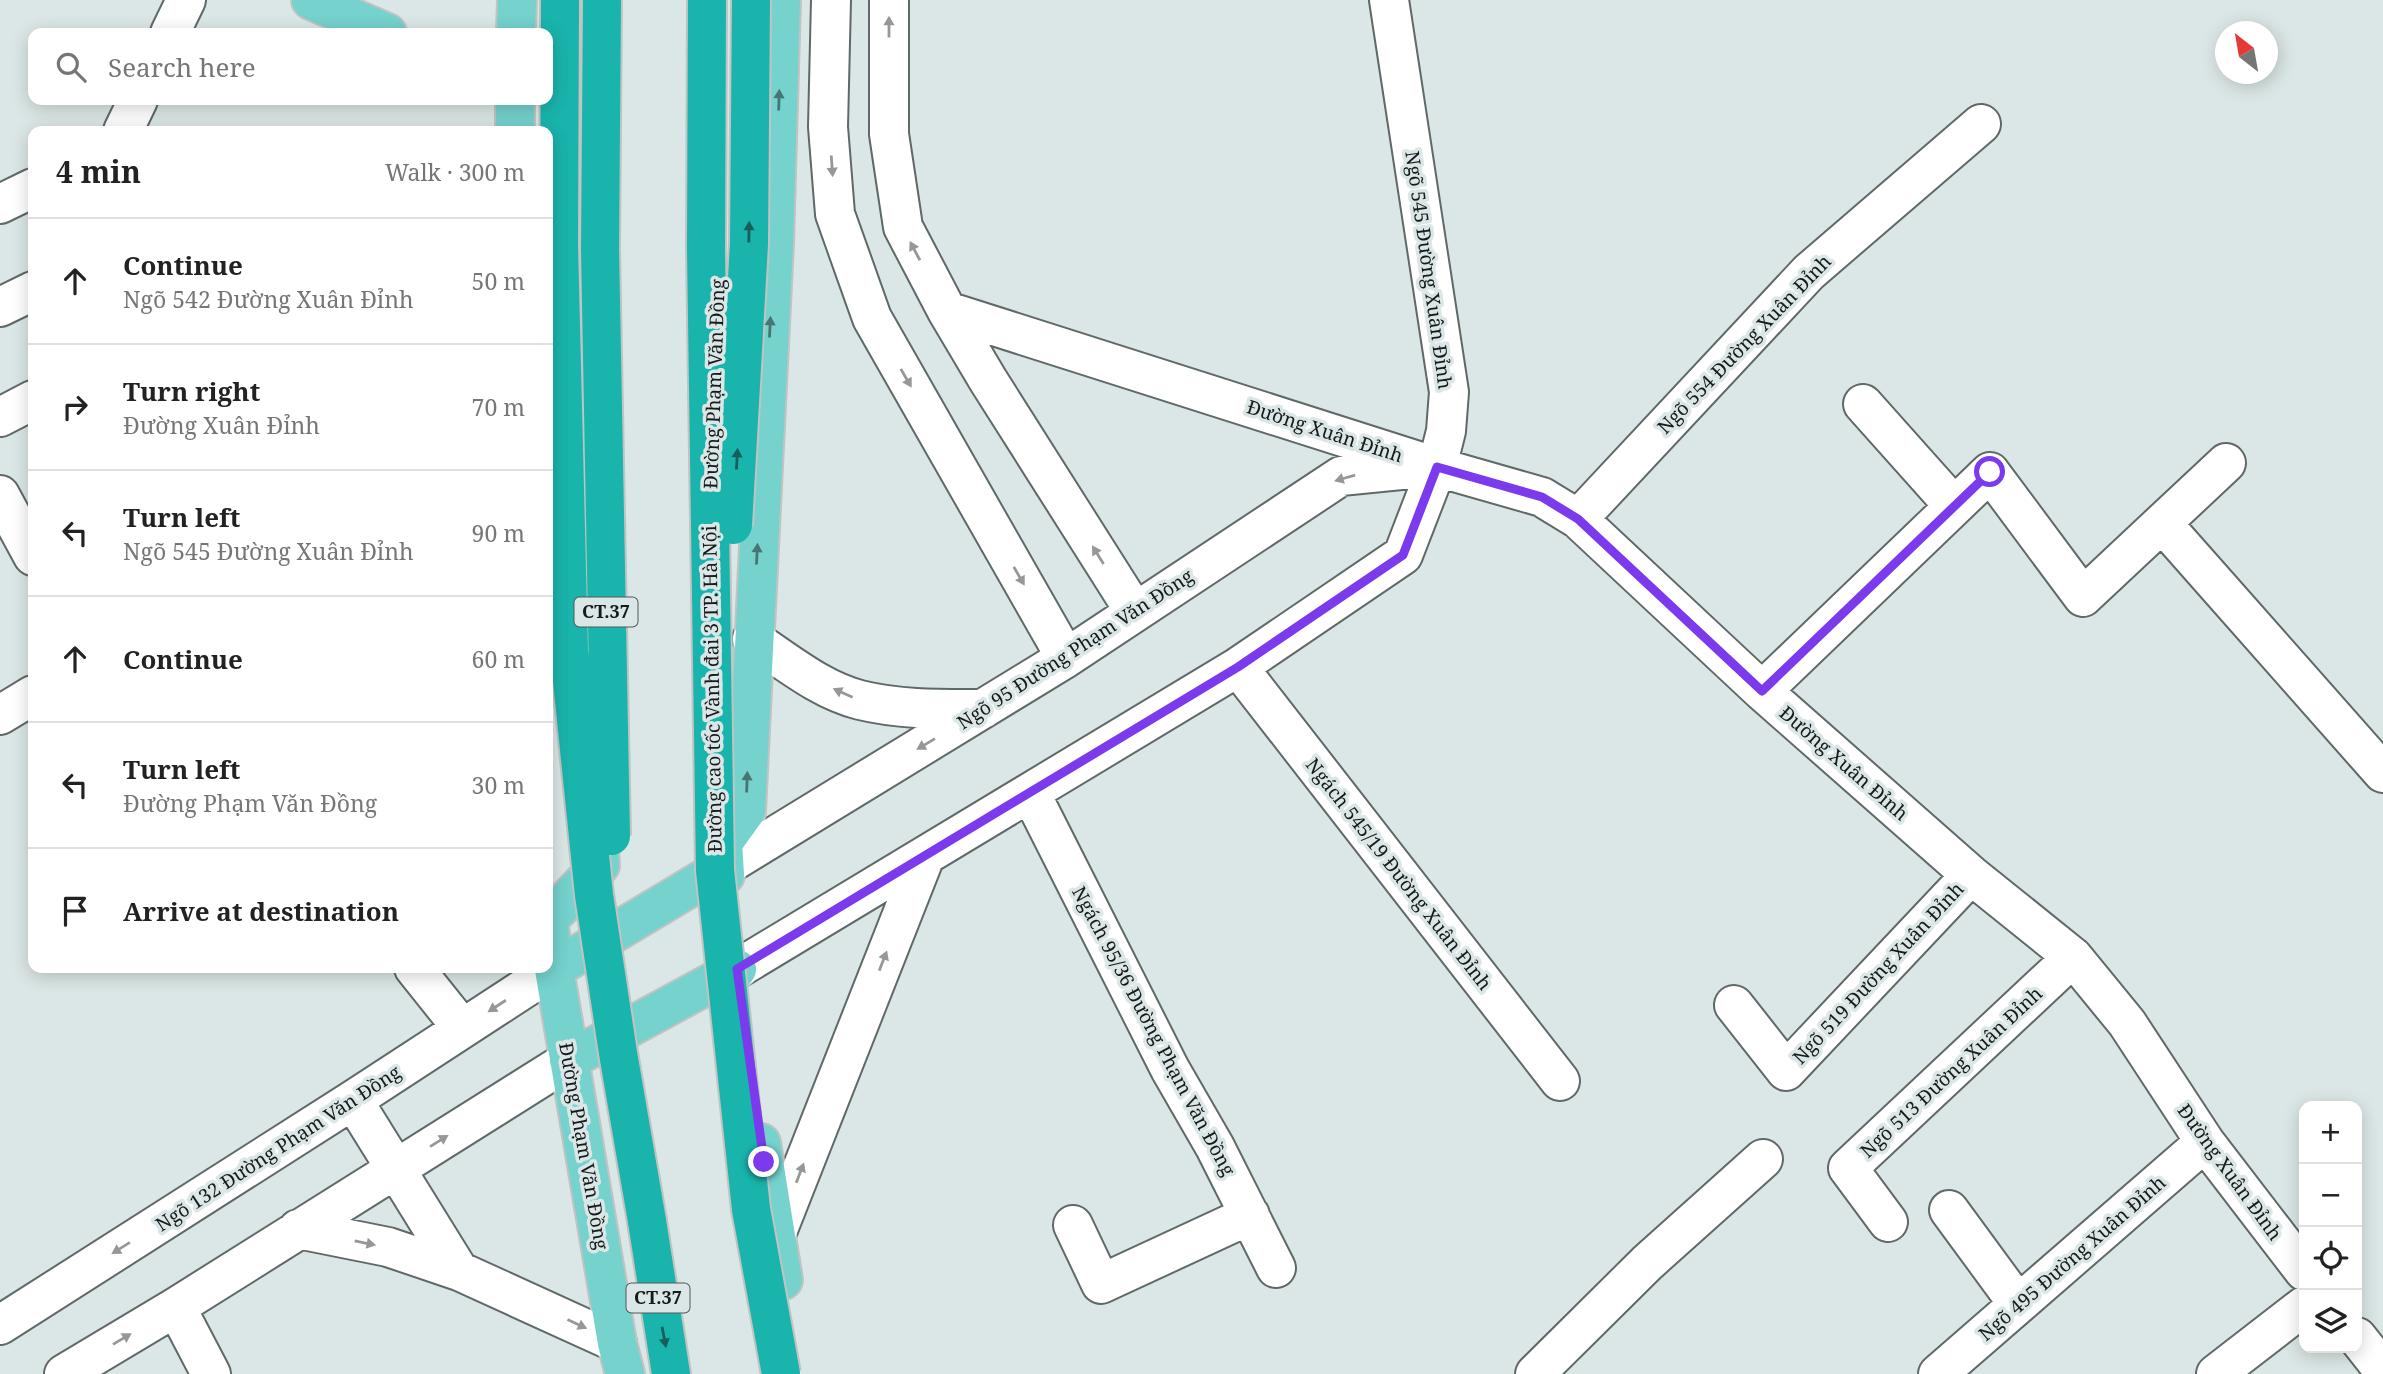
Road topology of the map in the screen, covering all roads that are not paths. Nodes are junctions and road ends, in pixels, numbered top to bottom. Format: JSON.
{"nodes":[{"id":1,"x":186,"y":0,"type":"edge"},
{"id":2,"x":311,"y":0,"type":"edge"},
{"id":3,"x":517,"y":0,"type":"edge"},
{"id":4,"x":560,"y":0,"type":"edge"},
{"id":5,"x":578,"y":0,"type":"edge"},
{"id":6,"x":602,"y":0,"type":"edge"},
{"id":7,"x":707,"y":0,"type":"edge"},
{"id":8,"x":722,"y":0,"type":"edge"},
{"id":9,"x":751,"y":0,"type":"edge"},
{"id":10,"x":781,"y":0,"type":"edge"},
{"id":11,"x":831,"y":0,"type":"edge"},
{"id":12,"x":889,"y":0,"type":"edge"},
{"id":13,"x":1389,"y":0,"type":"edge"},
{"id":14,"x":172,"y":28,"type":"edge"},
{"id":15,"x":375,"y":28,"type":"edge"},
{"id":16,"x":516,"y":28,"type":"edge"},
{"id":17,"x":136,"y":105,"type":"edge"},
{"id":18,"x":514,"y":105,"type":"edge"},
{"id":19,"x":1981,"y":124,"type":"dead end"},
{"id":20,"x":125,"y":126,"type":"edge"},
{"id":21,"x":515,"y":126,"type":"edge"},
{"id":22,"x":28,"y":190,"type":"edge"},
{"id":23,"x":0,"y":204,"type":"edge"},
{"id":24,"x":28,"y":293,"type":"edge"},
{"id":25,"x":0,"y":307,"type":"edge"},
{"id":26,"x":947,"y":311,"type":"junction"},
{"id":27,"x":28,"y":403,"type":"edge"},
{"id":28,"x":1863,"y":404,"type":"dead end"},
{"id":29,"x":0,"y":417,"type":"edge"},
{"id":30,"x":2226,"y":463,"type":"dead end"},
{"id":31,"x":1437,"y":467,"type":"junction"},
{"id":32,"x":1954,"y":506,"type":"junction"},
{"id":33,"x":1578,"y":519,"type":"junction"},
{"id":34,"x":2162,"y":523,"type":"junction"},
{"id":35,"x":1135,"y":612,"type":"junction"},
{"id":36,"x":752,"y":639,"type":"junction"},
{"id":37,"x":1066,"y":658,"type":"junction"},
{"id":38,"x":1238,"y":667,"type":"junction"},
{"id":39,"x":1762,"y":691,"type":"junction"},
{"id":40,"x":28,"y":698,"type":"edge"},
{"id":41,"x":983,"y":709,"type":"junction"},
{"id":42,"x":0,"y":715,"type":"edge"},
{"id":43,"x":2382,"y":768,"type":"edge"},
{"id":44,"x":1031,"y":794,"type":"junction"},
{"id":45,"x":924,"y":859,"type":"junction"},
{"id":46,"x":720,"y":860,"type":"junction"},
{"id":47,"x":1971,"y":875,"type":"junction"},
{"id":48,"x":553,"y":914,"type":"edge"},
{"id":49,"x":2073,"y":957,"type":"junction"},
{"id":50,"x":553,"y":959,"type":"edge"},
{"id":51,"x":554,"y":969,"type":"junction"},
{"id":52,"x":737,"y":969,"type":"junction"},
{"id":53,"x":418,"y":973,"type":"edge"},
{"id":54,"x":548,"y":973,"type":"edge"},
{"id":55,"x":1734,"y":1005,"type":"dead end"},
{"id":56,"x":462,"y":1028,"type":"junction"},
{"id":57,"x":569,"y":1060,"type":"junction"},
{"id":58,"x":1560,"y":1081,"type":"dead end"},
{"id":59,"x":353,"y":1100,"type":"junction"},
{"id":60,"x":2205,"y":1142,"type":"junction"},
{"id":61,"x":1763,"y":1159,"type":"dead end"},
{"id":62,"x":395,"y":1168,"type":"junction"},
{"id":63,"x":1949,"y":1210,"type":"dead end"},
{"id":64,"x":1250,"y":1215,"type":"junction"},
{"id":65,"x":647,"y":1221,"type":"junction"},
{"id":66,"x":1888,"y":1222,"type":"dead end"},
{"id":67,"x":1073,"y":1225,"type":"dead end"},
{"id":68,"x":298,"y":1229,"type":"junction"},
{"id":69,"x":775,"y":1237,"type":"junction"},
{"id":70,"x":2299,"y":1264,"type":"edge"},
{"id":71,"x":1276,"y":1269,"type":"dead end"},
{"id":72,"x":458,"y":1271,"type":"junction"},
{"id":73,"x":2018,"y":1304,"type":"junction"},
{"id":74,"x":176,"y":1307,"type":"junction"},
{"id":75,"x":2299,"y":1310,"type":"edge"},
{"id":76,"x":0,"y":1325,"type":"edge"},
{"id":77,"x":2362,"y":1343,"type":"edge"},
{"id":78,"x":621,"y":1358,"type":"edge"},
{"id":79,"x":2383,"y":1370,"type":"edge"},
{"id":80,"x":64,"y":1374,"type":"edge"},
{"id":81,"x":211,"y":1374,"type":"edge"},
{"id":82,"x":671,"y":1374,"type":"edge"},
{"id":83,"x":781,"y":1374,"type":"edge"},
{"id":84,"x":799,"y":1374,"type":"edge"},
{"id":85,"x":1535,"y":1374,"type":"edge"},
{"id":86,"x":1938,"y":1374,"type":"edge"},
{"id":87,"x":2216,"y":1374,"type":"edge"}],
"edges":[{"from":1,"to":14,"type":"street"},
{"from":2,"to":15,"type":"main road"},
{"from":3,"to":16,"type":"main road"},
{"from":4,"to":65,"type":"highway","bridge":true},
{"from":5,"to":48,"type":"main road"},
{"from":6,"to":65,"type":"highway","number":"CT.37","bridge":true},
{"from":7,"to":46,"type":"highway","name":"Đường cao tốc Vành đai 3 TP. Hà Nội","bridge":true},
{"from":8,"to":46,"type":"main road","name":"Đường Phạm Văn Đồng"},
{"from":46,"to":9,"type":"highway","one_way":true,"bridge":true},
{"from":36,"to":10,"type":"main road","one_way":true},
{"from":11,"to":37,"type":"street","one_way":true},
{"from":26,"to":12,"type":"street","one_way":true},
{"from":13,"to":31,"type":"street","name":"Ngõ 545 Đường Xuân Đỉnh"},
{"from":17,"to":20,"type":"street"},
{"from":18,"to":21,"type":"main road"},
{"from":19,"to":33,"type":"street","name":"Ngõ 554 Đường Xuân Đỉnh"},
{"from":22,"to":23,"type":"street"},
{"from":24,"to":25,"type":"street"},
{"from":26,"to":31,"type":"street","name":"Đường Xuân Đỉnh"},
{"from":35,"to":26,"type":"street","one_way":true},
{"from":27,"to":29,"type":"street"},
{"from":28,"to":32,"type":"street"},
{"from":30,"to":34,"type":"street"},
{"from":31,"to":33,"type":"street","name":"Đường Xuân Đỉnh"},
{"from":31,"to":35,"type":"street","name":"Ngõ 95 Đường Phạm Văn Đồng","one_way":true},
{"from":31,"to":38,"type":"street","name":"Ngõ 545 Đường Xuân Đỉnh"},
{"from":32,"to":34,"type":"street"},
{"from":32,"to":39,"type":"street"},
{"from":33,"to":39,"type":"street","name":"Đường Xuân Đỉnh"},
{"from":34,"to":43,"type":"street"},
{"from":35,"to":37,"type":"street","name":"Ngõ 95 Đường Phạm Văn Đồng"},
{"from":41,"to":36,"type":"street","one_way":true},
{"from":46,"to":36,"type":"main road","one_way":true},
{"from":37,"to":41,"type":"street","name":"Ngõ 95 Đường Phạm Văn Đồng"},
{"from":38,"to":44,"type":"street","name":"Ngõ 545 Đường Xuân Đỉnh"},
{"from":38,"to":58,"type":"street","name":"Ngách 545/19 Đường Xuân Đỉnh"},
{"from":39,"to":47,"type":"street","name":"Đường Xuân Đỉnh"},
{"from":40,"to":42,"type":"street"},
{"from":41,"to":46,"type":"street","name":"Ngõ 95 Đường Phạm Văn Đồng","one_way":true},
{"from":44,"to":45,"type":"street"},
{"from":44,"to":64,"type":"street","name":"Ngách 95/36 Đường Phạm Văn Đồng"},
{"from":45,"to":52,"type":"street"},
{"from":69,"to":45,"type":"street","one_way":true},
{"from":46,"to":51,"type":"main road"},
{"from":46,"to":52,"type":"main road"},
{"from":46,"to":83,"type":"highway","name":"Đường cao tốc Vành đai 3 TP. Hà Nội","bridge":true},
{"from":47,"to":49,"type":"street","name":"Đường Xuân Đỉnh"},
{"from":47,"to":55,"type":"street","name":"Ngõ 519 Đường Xuân Đỉnh"},
{"from":49,"to":60,"type":"street","name":"Đường Xuân Đỉnh"},
{"from":49,"to":66,"type":"street","name":"Ngõ 513 Đường Xuân Đỉnh"},
{"from":50,"to":51,"type":"main road","name":"Đường Phạm Văn Đồng"},
{"from":51,"to":57,"type":"main road","name":"Đường Phạm Văn Đồng"},
{"from":52,"to":57,"type":"main road"},
{"from":52,"to":69,"type":"main road"},
{"from":53,"to":56,"type":"street"},
{"from":54,"to":56,"type":"street","name":"Ngõ 132 Đường Phạm Văn Đồng","one_way":true},
{"from":56,"to":59,"type":"street","name":"Ngõ 132 Đường Phạm Văn Đồng"},
{"from":62,"to":57,"type":"street","one_way":true},
{"from":57,"to":78,"type":"main road","name":"Đường Phạm Văn Đồng"},
{"from":59,"to":62,"type":"street"},
{"from":59,"to":76,"type":"street","name":"Ngõ 132 Đường Phạm Văn Đồng","one_way":true},
{"from":60,"to":70,"type":"street","name":"Đường Xuân Đỉnh"},
{"from":60,"to":73,"type":"street","name":"Ngõ 495 Đường Xuân Đỉnh"},
{"from":61,"to":85,"type":"street"},
{"from":62,"to":68,"type":"street"},
{"from":62,"to":72,"type":"street"},
{"from":63,"to":73,"type":"street"},
{"from":64,"to":67,"type":"street"},
{"from":64,"to":71,"type":"street","name":"Ngách 95/36 Đường Phạm Văn Đồng"},
{"from":65,"to":82,"type":"highway","number":"CT.37","one_way":true},
{"from":68,"to":72,"type":"street","one_way":true},
{"from":68,"to":74,"type":"street"},
{"from":69,"to":84,"type":"main road"},
{"from":72,"to":78,"type":"street","one_way":true},
{"from":73,"to":86,"type":"street","name":"Ngõ 495 Đường Xuân Đỉnh"},
{"from":80,"to":74,"type":"street","one_way":true},
{"from":74,"to":81,"type":"street"},
{"from":75,"to":87,"type":"street"},
{"from":77,"to":79,"type":"street"}]}
